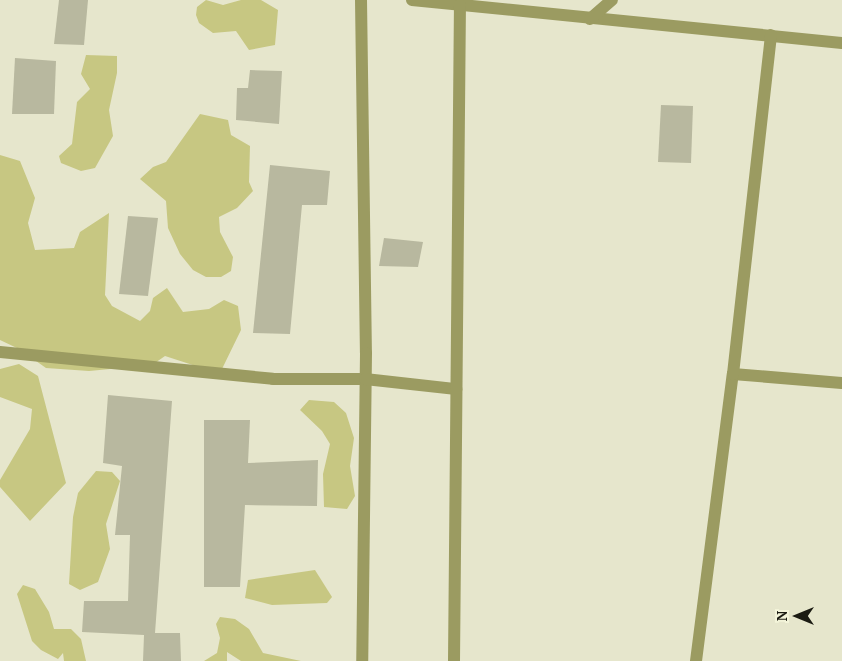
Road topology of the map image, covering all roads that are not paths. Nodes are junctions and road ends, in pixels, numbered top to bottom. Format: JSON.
{"nodes":[{"id":1,"x":361,"y":0,"type":"edge"},
{"id":2,"x":412,"y":0,"type":"edge"},
{"id":3,"x":612,"y":0,"type":"edge"},
{"id":4,"x":460,"y":6,"type":"junction"},
{"id":5,"x":590,"y":19,"type":"junction"},
{"id":6,"x":771,"y":35,"type":"junction"},
{"id":7,"x":842,"y":43,"type":"edge"},
{"id":8,"x":0,"y":352,"type":"edge"},
{"id":9,"x":733,"y":374,"type":"junction"},
{"id":10,"x":365,"y":379,"type":"junction"},
{"id":11,"x":842,"y":383,"type":"edge"},
{"id":12,"x":456,"y":389,"type":"junction"},
{"id":13,"x":362,"y":661,"type":"edge"},
{"id":14,"x":454,"y":661,"type":"edge"},
{"id":15,"x":696,"y":661,"type":"edge"}],
"edges":[{"from":1,"to":10,"type":"street"},
{"from":2,"to":4,"type":"street"},
{"from":3,"to":5,"type":"street"},
{"from":4,"to":5,"type":"street"},
{"from":4,"to":12,"type":"street"},
{"from":5,"to":6,"type":"street"},
{"from":6,"to":7,"type":"street"},
{"from":6,"to":9,"type":"street"},
{"from":8,"to":10,"type":"street"},
{"from":9,"to":11,"type":"street"},
{"from":9,"to":15,"type":"street"},
{"from":10,"to":12,"type":"street"},
{"from":10,"to":13,"type":"street"},
{"from":12,"to":14,"type":"street"}]}
